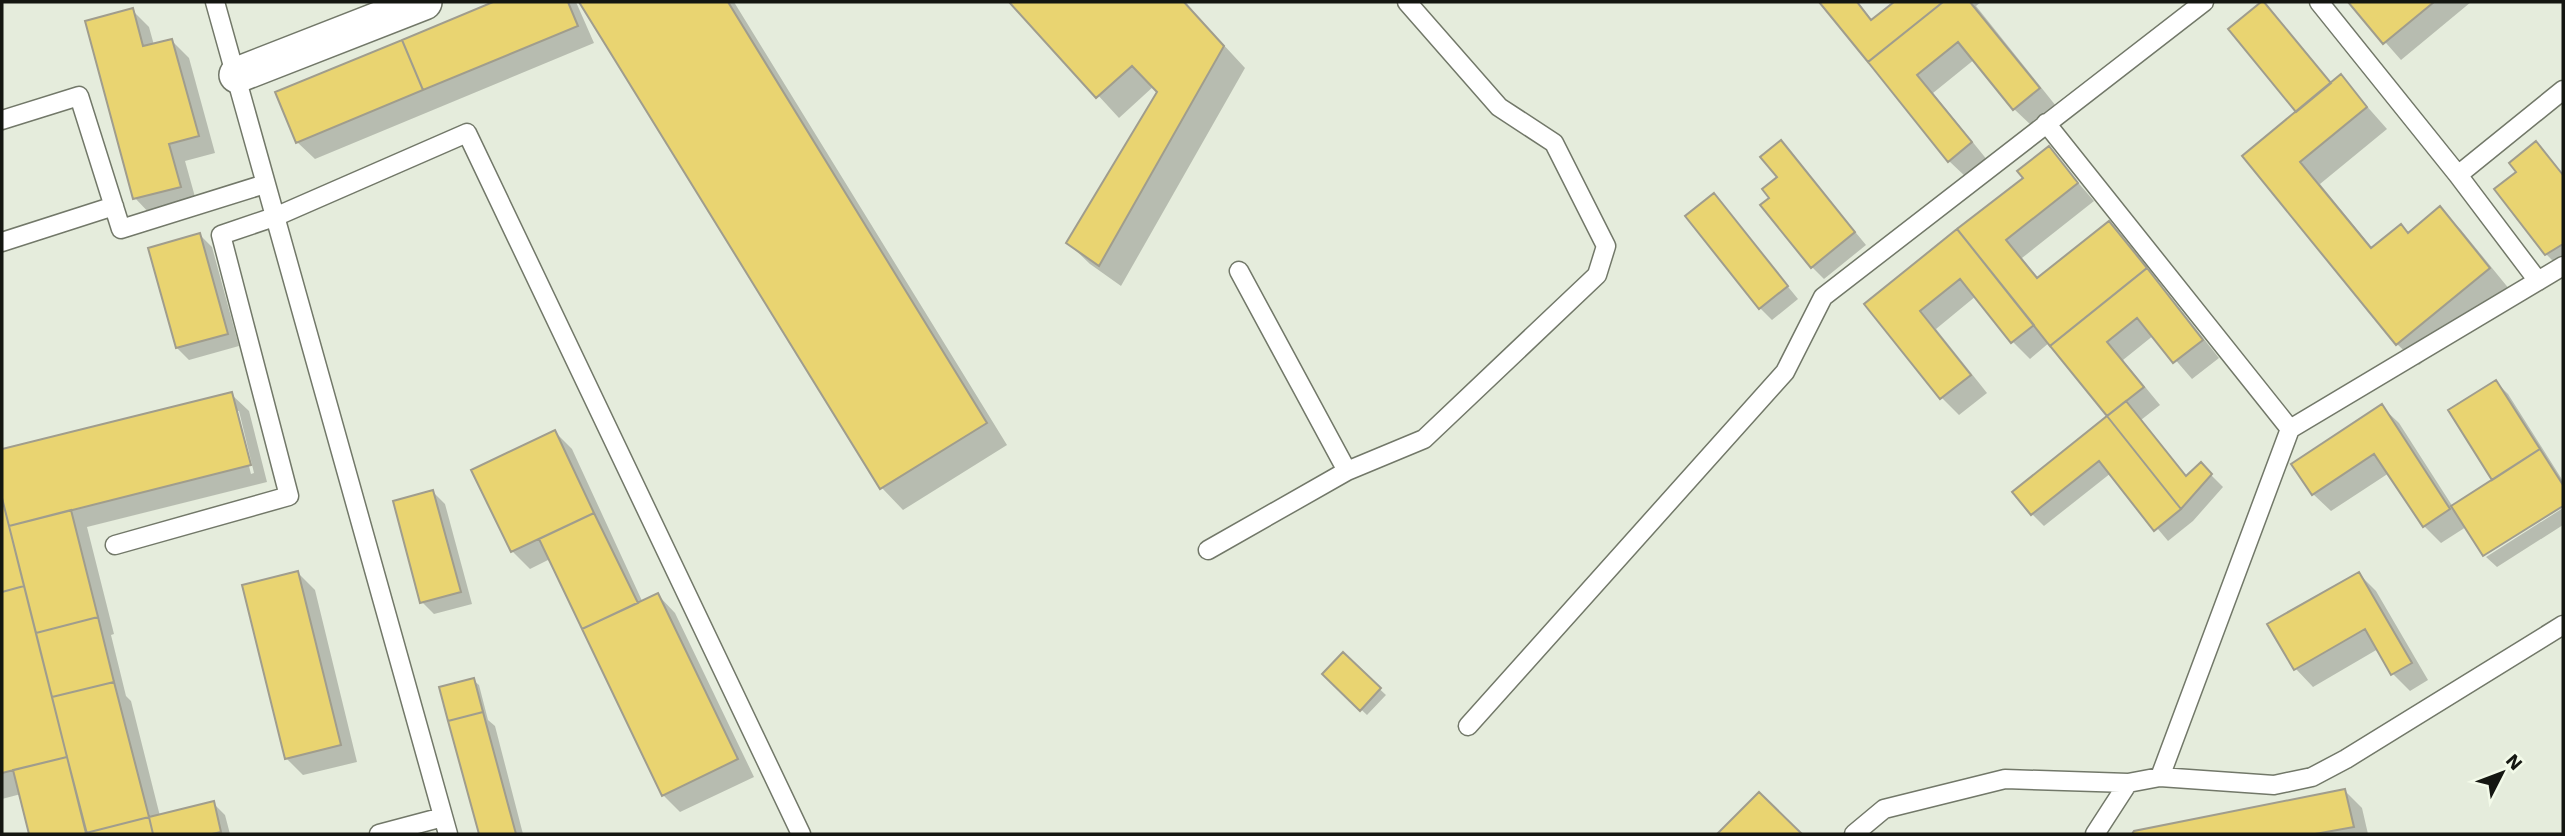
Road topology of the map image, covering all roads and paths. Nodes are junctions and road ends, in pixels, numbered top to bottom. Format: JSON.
{"nodes":[{"id":1,"x":215,"y":2,"type":"edge"},
{"id":2,"x":424,"y":2,"type":"edge"},
{"id":3,"x":1407,"y":2,"type":"edge"},
{"id":4,"x":2204,"y":2,"type":"edge"},
{"id":5,"x":2319,"y":2,"type":"edge"},
{"id":6,"x":237,"y":75,"type":"junction"},
{"id":7,"x":2563,"y":90,"type":"edge"},
{"id":8,"x":2,"y":120,"type":"edge"},
{"id":9,"x":2046,"y":123,"type":"junction"},
{"id":10,"x":2458,"y":174,"type":"junction"},
{"id":11,"x":265,"y":184,"type":"junction"},
{"id":12,"x":114,"y":206,"type":"junction"},
{"id":13,"x":277,"y":216,"type":"junction"},
{"id":14,"x":2,"y":242,"type":"edge"},
{"id":15,"x":2563,"y":266,"type":"edge"},
{"id":16,"x":1239,"y":271,"type":"dead end"},
{"id":17,"x":2538,"y":281,"type":"junction"},
{"id":18,"x":2290,"y":429,"type":"junction"},
{"id":19,"x":1347,"y":471,"type":"junction"},
{"id":20,"x":115,"y":545,"type":"dead end"},
{"id":21,"x":1208,"y":550,"type":"dead end"},
{"id":22,"x":2563,"y":625,"type":"edge"},
{"id":23,"x":1468,"y":726,"type":"dead end"},
{"id":24,"x":2160,"y":777,"type":"junction"},
{"id":25,"x":2128,"y":783,"type":"junction"},
{"id":26,"x":445,"y":826,"type":"edge"},
{"id":27,"x":379,"y":834,"type":"edge"},
{"id":28,"x":801,"y":834,"type":"edge"},
{"id":29,"x":1854,"y":834,"type":"edge"},
{"id":30,"x":2095,"y":834,"type":"edge"}],
"edges":[{"from":1,"to":6,"type":"lane"},
{"from":2,"to":6,"type":"street"},
{"from":3,"to":19,"type":"lane"},
{"from":4,"to":9,"type":"lane"},
{"from":5,"to":10,"type":"lane"},
{"from":6,"to":11,"type":"lane"},
{"from":7,"to":10,"type":"lane"},
{"from":8,"to":12,"type":"lane"},
{"from":9,"to":18,"type":"lane"},
{"from":9,"to":23,"type":"lane"},
{"from":10,"to":17,"type":"lane"},
{"from":11,"to":12,"type":"lane"},
{"from":11,"to":13,"type":"lane"},
{"from":12,"to":14,"type":"lane"},
{"from":13,"to":20,"type":"lane"},
{"from":13,"to":26,"type":"lane"},
{"from":13,"to":28,"type":"lane"},
{"from":15,"to":17,"type":"lane"},
{"from":16,"to":19,"type":"lane"},
{"from":17,"to":18,"type":"lane"},
{"from":18,"to":24,"type":"lane"},
{"from":19,"to":21,"type":"lane"},
{"from":22,"to":24,"type":"lane"},
{"from":24,"to":25,"type":"lane"},
{"from":25,"to":29,"type":"lane"},
{"from":25,"to":30,"type":"lane"},
{"from":26,"to":27,"type":"lane"}]}
